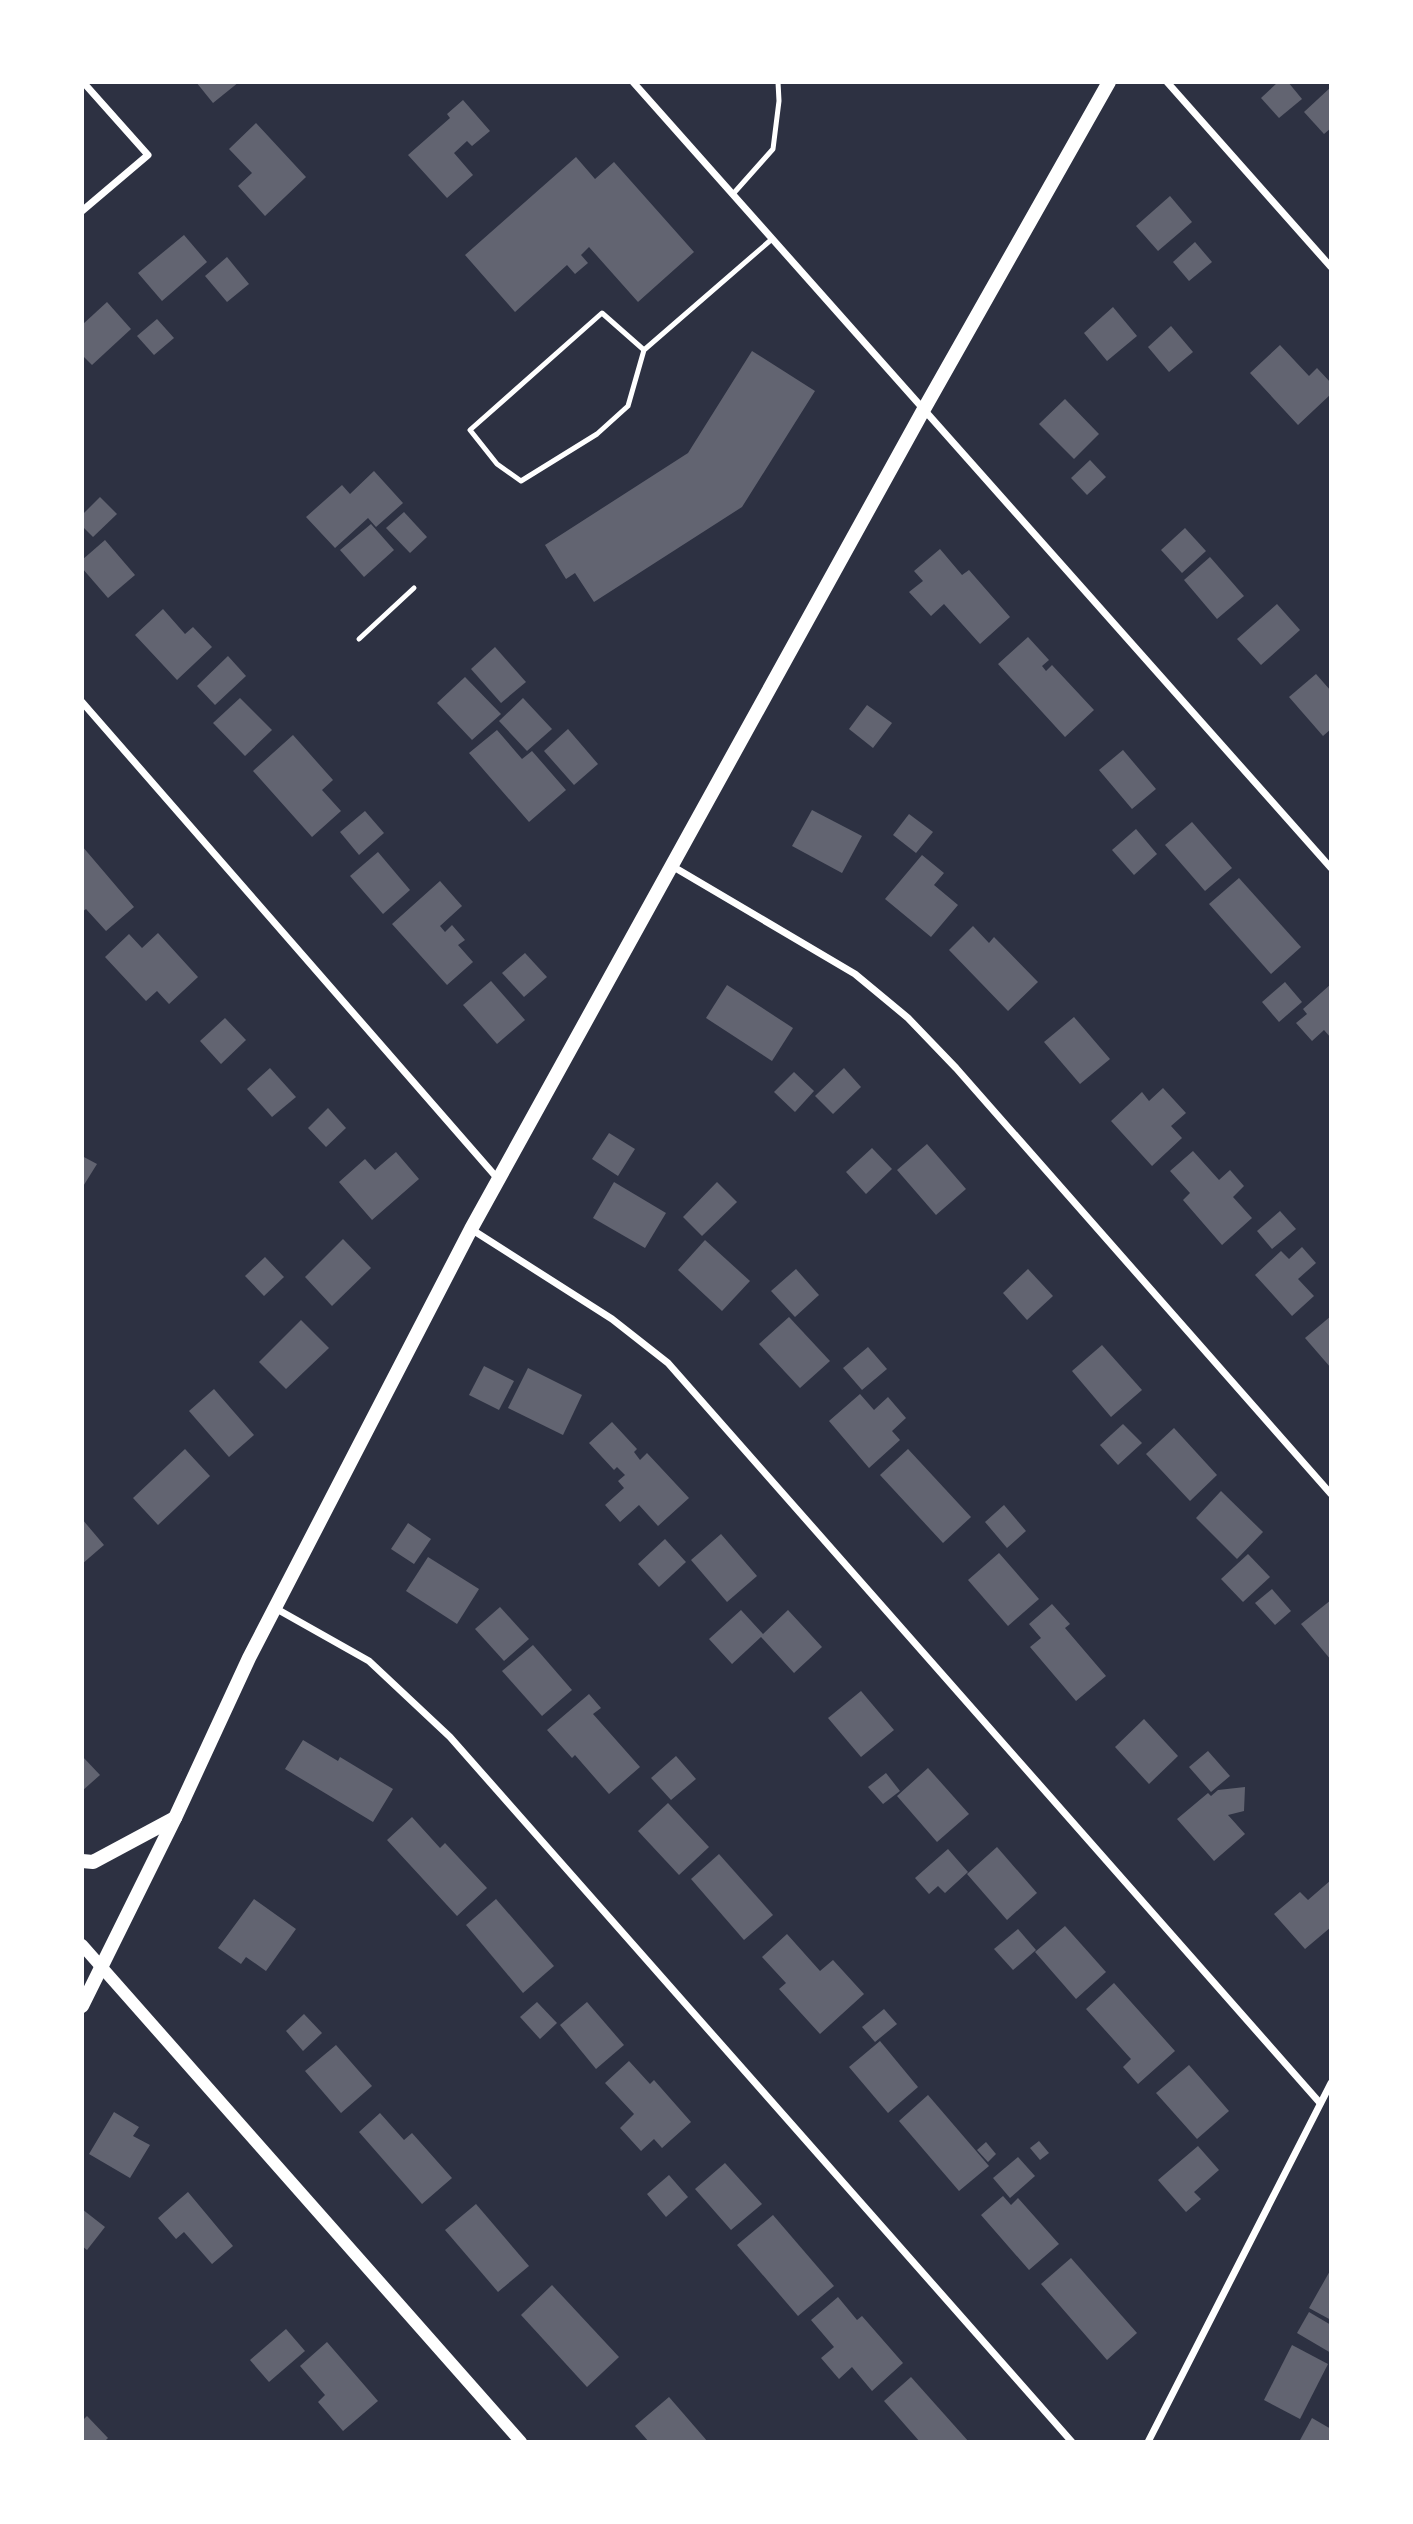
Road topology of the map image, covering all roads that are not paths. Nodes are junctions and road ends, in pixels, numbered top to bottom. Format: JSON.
{"nodes":[{"id":1,"x":83,"y":82,"type":"edge"},
{"id":2,"x":633,"y":82,"type":"edge"},
{"id":3,"x":778,"y":82,"type":"edge"},
{"id":4,"x":1109,"y":82,"type":"edge"},
{"id":5,"x":1167,"y":82,"type":"edge"},
{"id":6,"x":733,"y":194,"type":"junction"},
{"id":7,"x":82,"y":211,"type":"edge"},
{"id":8,"x":772,"y":239,"type":"junction"},
{"id":9,"x":1331,"y":267,"type":"edge"},
{"id":10,"x":644,"y":350,"type":"junction"},
{"id":11,"x":924,"y":410,"type":"junction"},
{"id":12,"x":414,"y":588,"type":"dead end"},
{"id":13,"x":359,"y":639,"type":"dead end"},
{"id":14,"x":82,"y":702,"type":"edge"},
{"id":15,"x":672,"y":866,"type":"junction"},
{"id":16,"x":1331,"y":868,"type":"edge"},
{"id":17,"x":499,"y":1179,"type":"junction"},
{"id":18,"x":471,"y":1229,"type":"junction"},
{"id":19,"x":1331,"y":1493,"type":"edge"},
{"id":20,"x":275,"y":1608,"type":"junction"},
{"id":21,"x":176,"y":1818,"type":"junction"},
{"id":22,"x":82,"y":1861,"type":"edge"},
{"id":23,"x":82,"y":1945,"type":"edge"},
{"id":24,"x":102,"y":1967,"type":"junction"},
{"id":25,"x":82,"y":2006,"type":"edge"},
{"id":26,"x":1331,"y":2082,"type":"edge"},
{"id":27,"x":1320,"y":2103,"type":"junction"},
{"id":28,"x":522,"y":2442,"type":"edge"},
{"id":29,"x":1072,"y":2442,"type":"edge"},
{"id":30,"x":1148,"y":2442,"type":"edge"}],
"edges":[{"from":1,"to":7,"type":"street"},
{"from":2,"to":6,"type":"street"},
{"from":3,"to":6,"type":"lane"},
{"from":4,"to":11,"type":"main road"},
{"from":5,"to":9,"type":"street"},
{"from":6,"to":8,"type":"street"},
{"from":8,"to":10,"type":"lane"},
{"from":8,"to":11,"type":"street"},
{"from":10,"to":10,"type":"lane"},
{"from":11,"to":15,"type":"main road"},
{"from":11,"to":16,"type":"street"},
{"from":12,"to":13,"type":"lane"},
{"from":14,"to":17,"type":"street"},
{"from":15,"to":17,"type":"main road"},
{"from":15,"to":19,"type":"street"},
{"from":17,"to":18,"type":"main road"},
{"from":18,"to":20,"type":"main road"},
{"from":18,"to":27,"type":"street"},
{"from":20,"to":21,"type":"main road"},
{"from":20,"to":29,"type":"street"},
{"from":21,"to":22,"type":"main road"},
{"from":21,"to":24,"type":"main road"},
{"from":23,"to":24,"type":"street"},
{"from":24,"to":25,"type":"main road"},
{"from":24,"to":28,"type":"street"},
{"from":26,"to":27,"type":"street"},
{"from":27,"to":30,"type":"street"}]}
